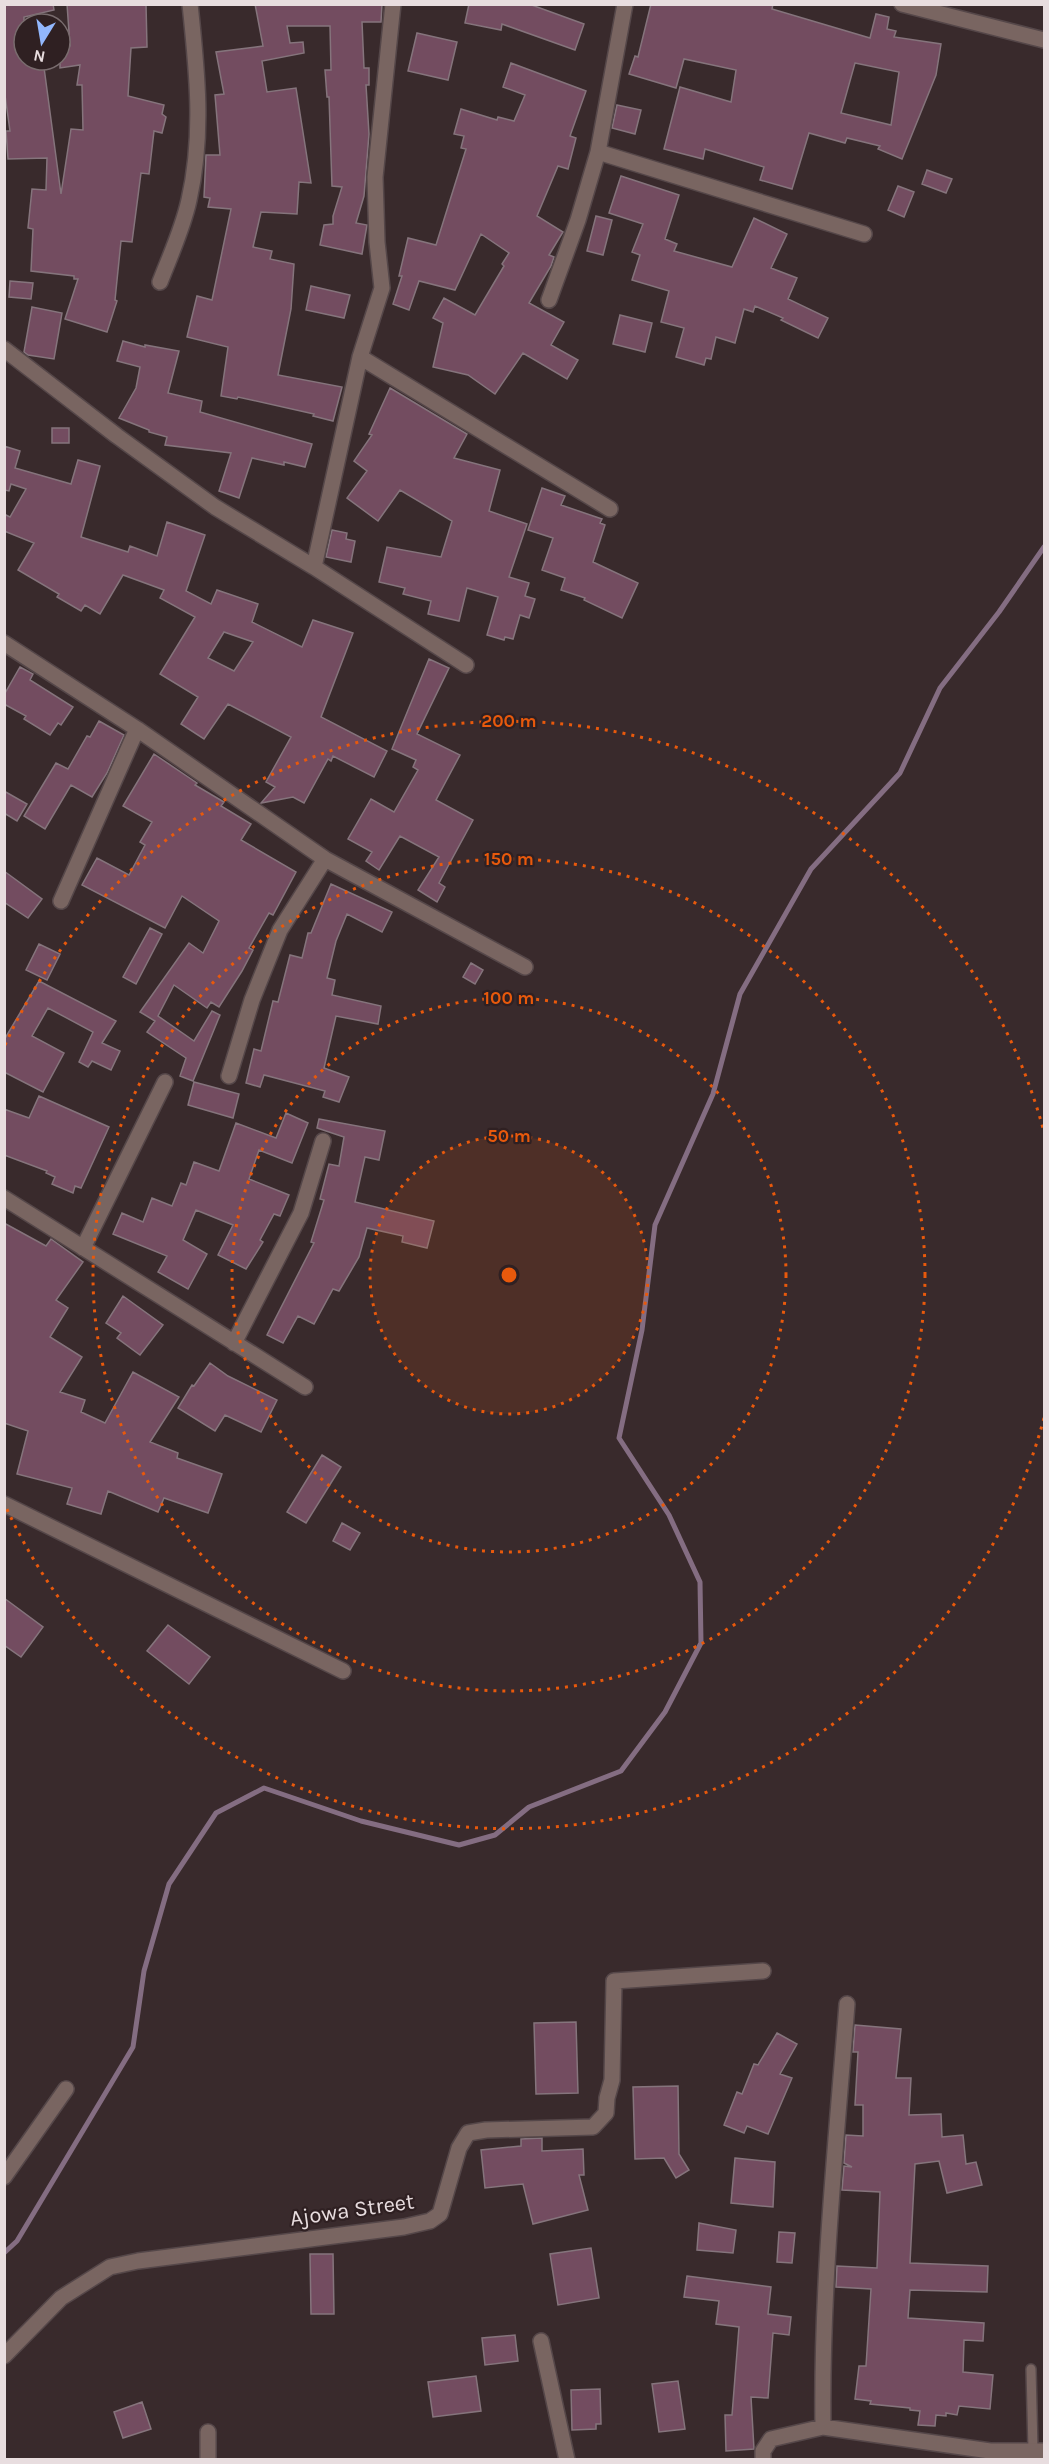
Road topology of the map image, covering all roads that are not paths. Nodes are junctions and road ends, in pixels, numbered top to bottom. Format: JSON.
{"nodes":[{"id":1,"x":190,"y":4,"type":"edge"},
{"id":2,"x":393,"y":4,"type":"edge"},
{"id":3,"x":625,"y":4,"type":"edge"},
{"id":4,"x":902,"y":4,"type":"edge"},
{"id":5,"x":1044,"y":40,"type":"edge"},
{"id":6,"x":598,"y":152,"type":"junction"},
{"id":7,"x":864,"y":234,"type":"dead end"},
{"id":8,"x":160,"y":282,"type":"dead end"},
{"id":9,"x":549,"y":300,"type":"dead end"},
{"id":10,"x":4,"y":349,"type":"edge"},
{"id":11,"x":360,"y":357,"type":"junction"},
{"id":12,"x":610,"y":509,"type":"dead end"},
{"id":13,"x":314,"y":567,"type":"junction"},
{"id":14,"x":4,"y":643,"type":"edge"},
{"id":15,"x":466,"y":665,"type":"dead end"},
{"id":16,"x":137,"y":729,"type":"junction"},
{"id":17,"x":324,"y":859,"type":"junction"},
{"id":18,"x":61,"y":901,"type":"dead end"},
{"id":19,"x":525,"y":967,"type":"dead end"},
{"id":20,"x":230,"y":1076,"type":"dead end"},
{"id":21,"x":165,"y":1082,"type":"dead end"},
{"id":22,"x":323,"y":1141,"type":"dead end"},
{"id":23,"x":4,"y":1198,"type":"edge"},
{"id":24,"x":83,"y":1248,"type":"junction"},
{"id":25,"x":234,"y":1343,"type":"junction"},
{"id":26,"x":305,"y":1387,"type":"dead end"},
{"id":27,"x":4,"y":1504,"type":"edge"},
{"id":28,"x":343,"y":1671,"type":"dead end"},
{"id":29,"x":763,"y":1971,"type":"dead end"},
{"id":30,"x":847,"y":2004,"type":"dead end"},
{"id":31,"x":66,"y":2089,"type":"dead end"},
{"id":32,"x":4,"y":2177,"type":"edge"},
{"id":33,"x":541,"y":2341,"type":"dead end"},
{"id":34,"x":4,"y":2356,"type":"edge"},
{"id":35,"x":1031,"y":2369,"type":"dead end"},
{"id":36,"x":823,"y":2427,"type":"junction"},
{"id":37,"x":208,"y":2432,"type":"dead end"},
{"id":38,"x":1039,"y":2450,"type":"edge"},
{"id":39,"x":990,"y":2455,"type":"edge"},
{"id":40,"x":208,"y":2460,"type":"edge"},
{"id":41,"x":567,"y":2460,"type":"edge"},
{"id":42,"x":763,"y":2460,"type":"edge"}],
"edges":[{"from":1,"to":8,"type":"street"},
{"from":2,"to":11,"type":"street"},
{"from":3,"to":6,"type":"street"},
{"from":4,"to":5,"type":"street"},
{"from":6,"to":7,"type":"street"},
{"from":6,"to":9,"type":"street"},
{"from":10,"to":13,"type":"street"},
{"from":11,"to":12,"type":"street"},
{"from":11,"to":13,"type":"street"},
{"from":13,"to":15,"type":"street"},
{"from":14,"to":16,"type":"street"},
{"from":16,"to":17,"type":"street"},
{"from":16,"to":18,"type":"street"},
{"from":17,"to":19,"type":"street"},
{"from":17,"to":20,"type":"street"},
{"from":21,"to":24,"type":"street"},
{"from":22,"to":25,"type":"street"},
{"from":23,"to":24,"type":"street"},
{"from":24,"to":25,"type":"street"},
{"from":25,"to":26,"type":"street"},
{"from":27,"to":28,"type":"street"},
{"from":29,"to":34,"type":"street","name":"Ajowa Street"},
{"from":30,"to":36,"type":"street"},
{"from":31,"to":32,"type":"street"},
{"from":33,"to":41,"type":"street"},
{"from":35,"to":38,"type":"lane"},
{"from":36,"to":39,"type":"street"},
{"from":36,"to":42,"type":"street"},
{"from":37,"to":40,"type":"street"},
{"from":38,"to":39,"type":"street"}]}
